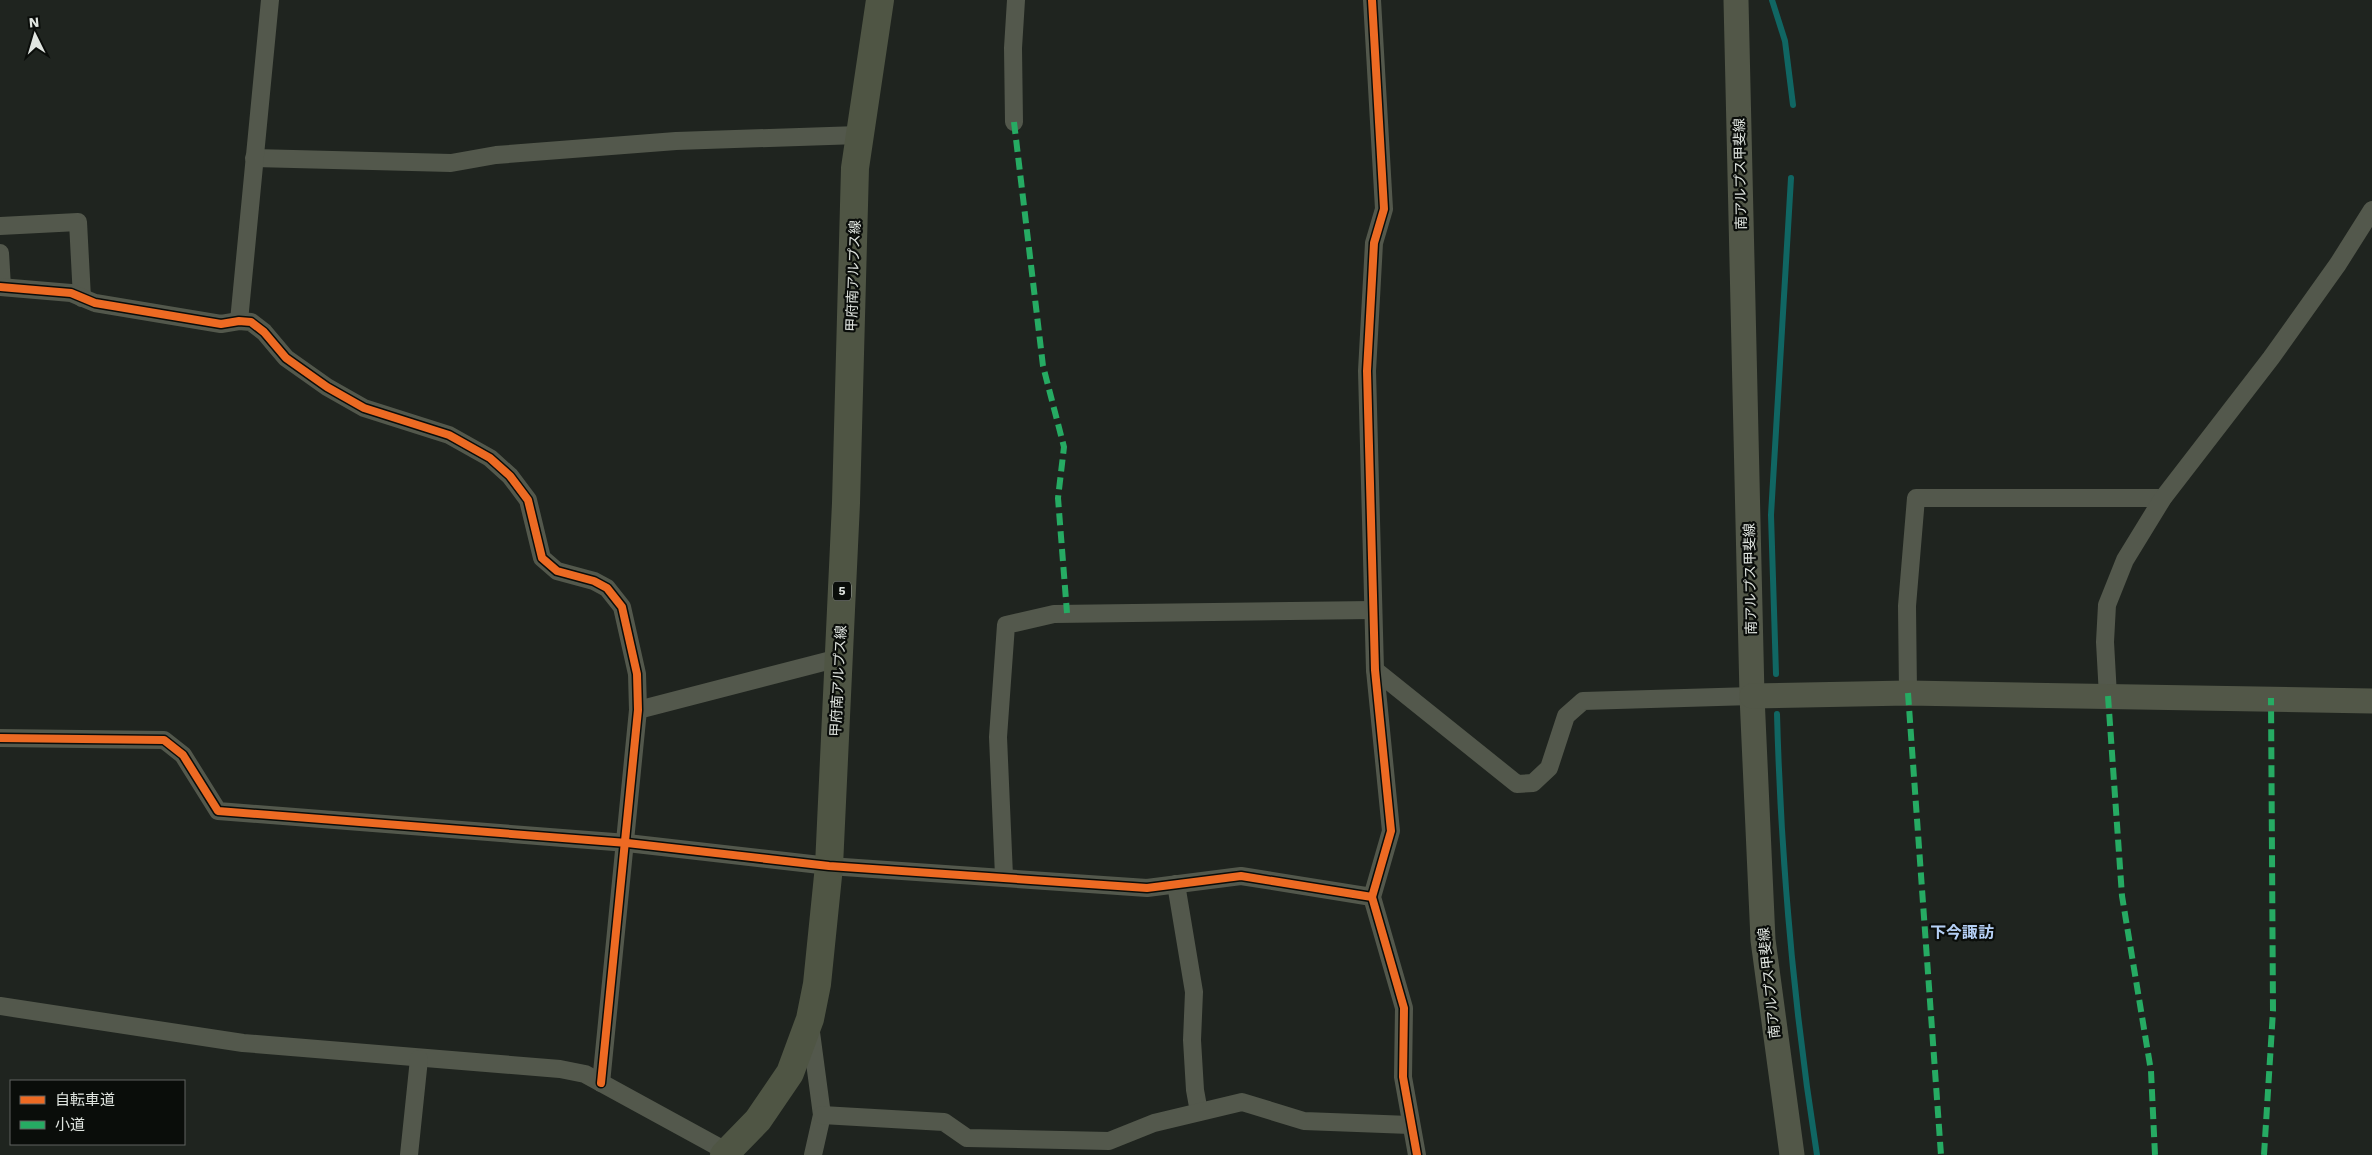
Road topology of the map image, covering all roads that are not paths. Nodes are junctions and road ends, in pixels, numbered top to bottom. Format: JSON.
{"nodes":[{"id":1,"x":270,"y":0,"type":"edge"},
{"id":2,"x":880,"y":0,"type":"edge"},
{"id":3,"x":1016,"y":0,"type":"edge"},
{"id":4,"x":1372,"y":0,"type":"edge"},
{"id":5,"x":1736,"y":0,"type":"edge"},
{"id":6,"x":1014,"y":122,"type":"dead end"},
{"id":7,"x":859,"y":135,"type":"junction"},
{"id":8,"x":254,"y":158,"type":"junction"},
{"id":9,"x":2372,"y":210,"type":"edge"},
{"id":10,"x":0,"y":226,"type":"edge"},
{"id":11,"x":0,"y":253,"type":"edge"},
{"id":12,"x":1,"y":287,"type":"edge"},
{"id":13,"x":82,"y":298,"type":"junction"},
{"id":14,"x":239,"y":321,"type":"junction"},
{"id":15,"x":2163,"y":498,"type":"junction"},
{"id":16,"x":1374,"y":610,"type":"junction"},
{"id":17,"x":839,"y":658,"type":"junction"},
{"id":18,"x":1375,"y":670,"type":"junction"},
{"id":19,"x":1908,"y":693,"type":"junction"},
{"id":20,"x":1752,"y":696,"type":"junction"},
{"id":21,"x":2108,"y":696,"type":"junction"},
{"id":22,"x":2372,"y":701,"type":"edge"},
{"id":23,"x":638,"y":710,"type":"junction"},
{"id":24,"x":0,"y":738,"type":"edge"},
{"id":25,"x":626,"y":843,"type":"junction"},
{"id":26,"x":829,"y":866,"type":"junction"},
{"id":27,"x":1004,"y":876,"type":"junction"},
{"id":28,"x":1176,"y":884,"type":"junction"},
{"id":29,"x":1372,"y":898,"type":"junction"},
{"id":30,"x":0,"y":1006,"type":"edge"},
{"id":31,"x":810,"y":1019,"type":"junction"},
{"id":32,"x":419,"y":1059,"type":"junction"},
{"id":33,"x":601,"y":1083,"type":"junction"},
{"id":34,"x":1199,"y":1112,"type":"junction"},
{"id":35,"x":822,"y":1115,"type":"junction"},
{"id":36,"x":1410,"y":1125,"type":"junction"},
{"id":37,"x":728,"y":1154,"type":"edge"},
{"id":38,"x":409,"y":1155,"type":"edge"},
{"id":39,"x":813,"y":1155,"type":"edge"},
{"id":40,"x":1417,"y":1155,"type":"edge"},
{"id":41,"x":1792,"y":1155,"type":"edge"}],
"edges":[{"from":1,"to":8,"type":"street"},
{"from":2,"to":7,"type":"main road","name":"甲府南アルプス線","number":"5"},
{"from":3,"to":6,"type":"street"},
{"from":4,"to":16,"type":"street"},
{"from":5,"to":20,"type":"main road","name":"南アルプス甲斐線"},
{"from":7,"to":8,"type":"street"},
{"from":7,"to":17,"type":"main road","name":"甲府南アルプス線","number":"5"},
{"from":8,"to":14,"type":"street"},
{"from":9,"to":15,"type":"street"},
{"from":10,"to":13,"type":"street"},
{"from":11,"to":12,"type":"street"},
{"from":12,"to":13,"type":"street"},
{"from":13,"to":14,"type":"street"},
{"from":14,"to":23,"type":"street"},
{"from":15,"to":19,"type":"street"},
{"from":15,"to":21,"type":"street"},
{"from":16,"to":18,"type":"street"},
{"from":16,"to":27,"type":"street"},
{"from":17,"to":23,"type":"street"},
{"from":17,"to":26,"type":"main road","name":"甲府南アルプス線","number":"5"},
{"from":18,"to":20,"type":"street"},
{"from":18,"to":29,"type":"street"},
{"from":19,"to":20,"type":"main road"},
{"from":19,"to":21,"type":"main road"},
{"from":20,"to":41,"type":"main road","name":"南アルプス甲斐線"},
{"from":21,"to":22,"type":"main road"},
{"from":23,"to":25,"type":"street"},
{"from":24,"to":25,"type":"street"},
{"from":25,"to":26,"type":"street"},
{"from":25,"to":33,"type":"street"},
{"from":26,"to":27,"type":"street"},
{"from":26,"to":31,"type":"main road","name":"甲府南アルプス線","number":"5"},
{"from":27,"to":28,"type":"street"},
{"from":28,"to":29,"type":"street"},
{"from":28,"to":34,"type":"street"},
{"from":29,"to":36,"type":"street"},
{"from":30,"to":32,"type":"street"},
{"from":31,"to":35,"type":"street"},
{"from":31,"to":37,"type":"main road","name":"甲府南アルプス線","number":"5"},
{"from":32,"to":33,"type":"street"},
{"from":32,"to":38,"type":"street"},
{"from":33,"to":37,"type":"street"},
{"from":34,"to":35,"type":"street"},
{"from":34,"to":36,"type":"street"},
{"from":35,"to":39,"type":"street"},
{"from":36,"to":40,"type":"street"}]}
